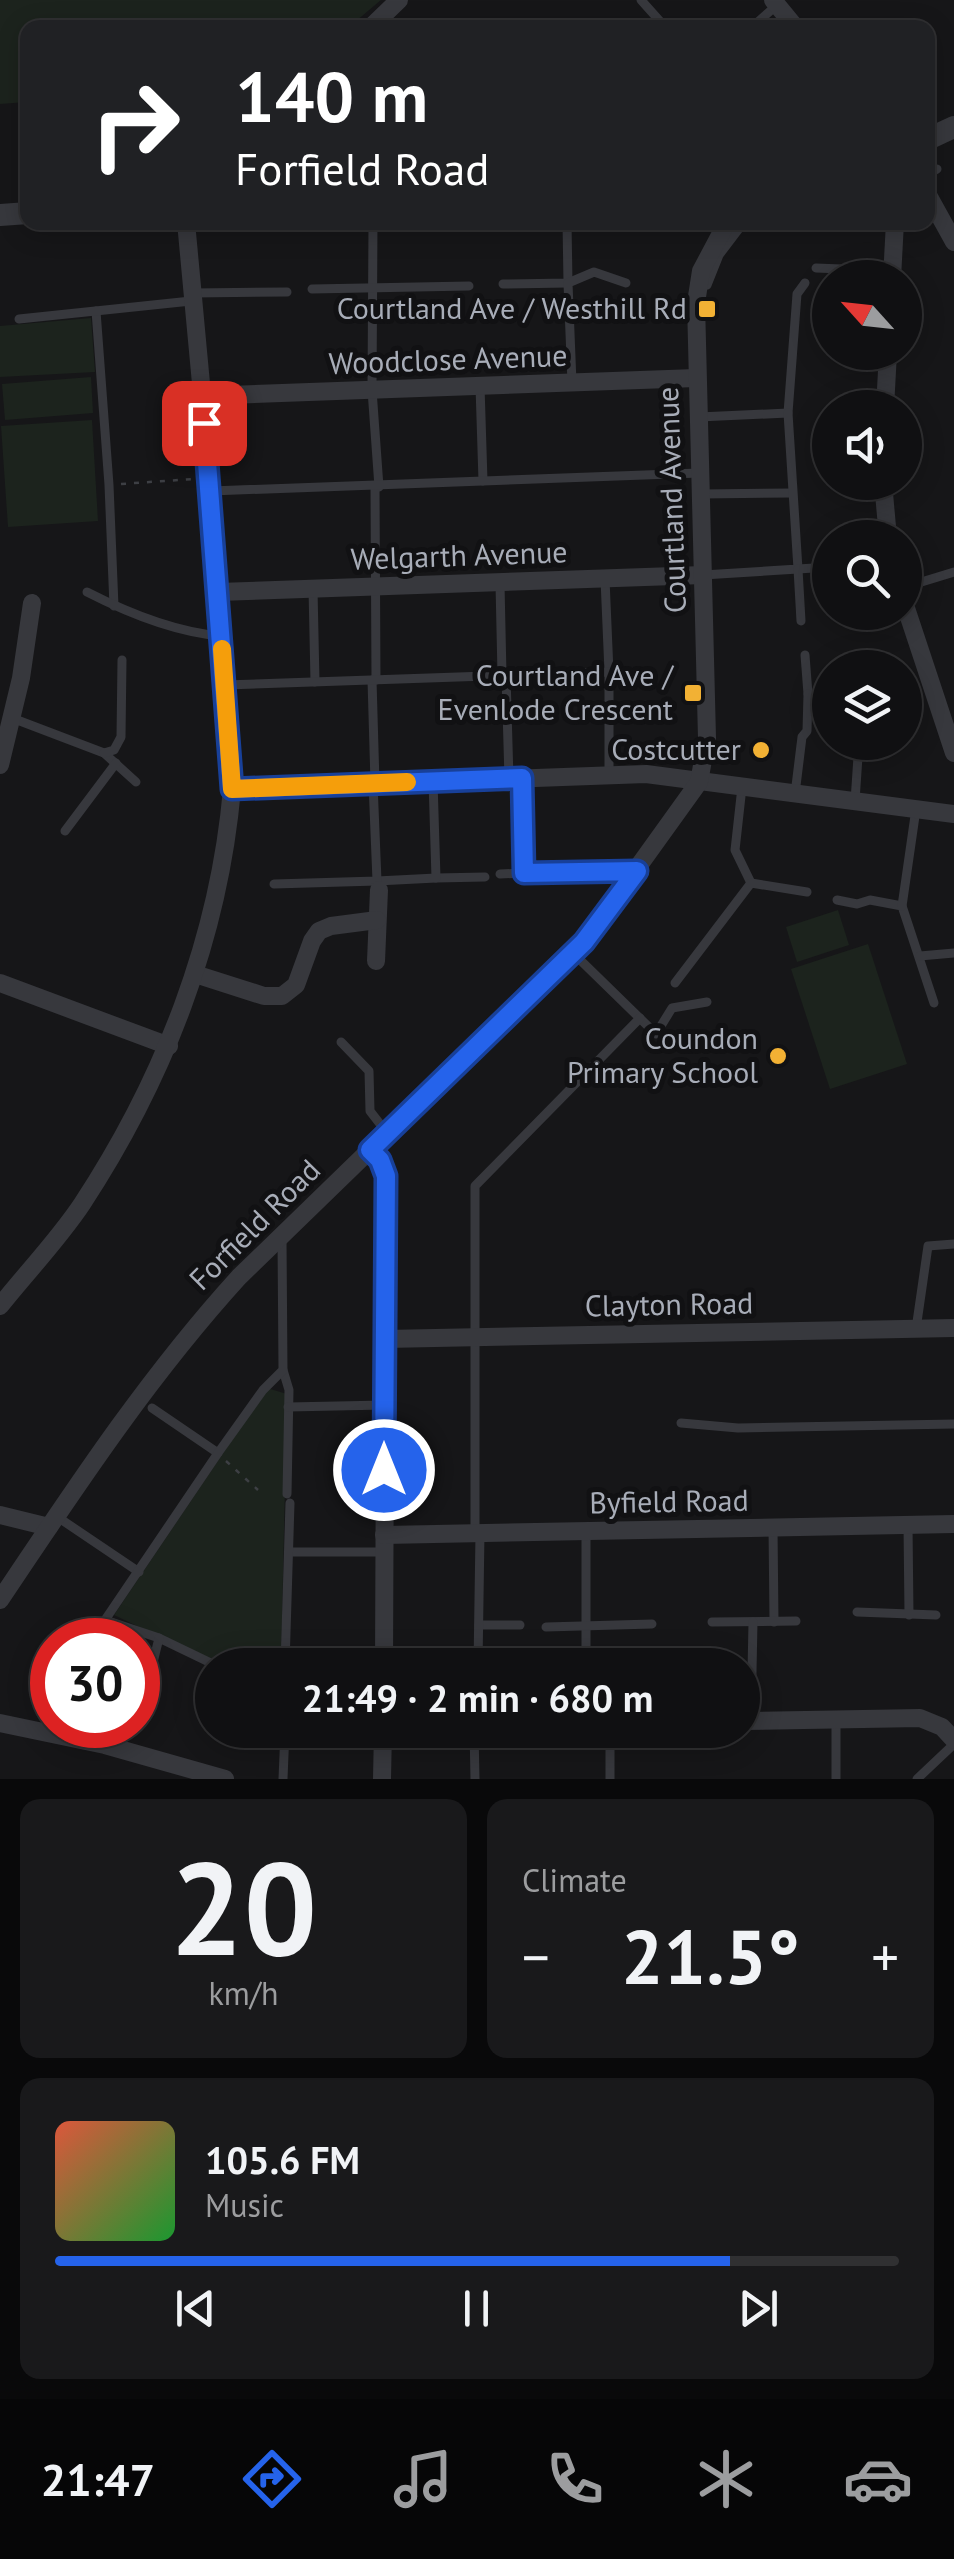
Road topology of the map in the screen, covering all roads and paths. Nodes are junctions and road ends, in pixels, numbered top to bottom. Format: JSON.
{"nodes":[{"id":1,"x":400,"y":0,"type":"edge"},
{"id":2,"x":641,"y":0,"type":"edge"},
{"id":3,"x":379,"y":20,"type":"edge"},
{"id":4,"x":659,"y":20,"type":"edge"},
{"id":5,"x":935,"y":215,"type":"edge"},
{"id":6,"x":187,"y":230,"type":"edge"},
{"id":7,"x":373,"y":230,"type":"edge"},
{"id":8,"x":567,"y":230,"type":"edge"},
{"id":9,"x":724,"y":230,"type":"edge"},
{"id":10,"x":738,"y":230,"type":"edge"},
{"id":11,"x":896,"y":230,"type":"edge"},
{"id":12,"x":954,"y":242,"type":"edge"},
{"id":13,"x":893,"y":260,"type":"edge"},
{"id":14,"x":568,"y":283,"type":"junction"},
{"id":15,"x":626,"y":283,"type":"dead end"},
{"id":16,"x":804,"y":283,"type":"dead end"},
{"id":17,"x":503,"y":284,"type":"dead end"},
{"id":18,"x":469,"y":286,"type":"dead end"},
{"id":19,"x":374,"y":289,"type":"junction"},
{"id":20,"x":312,"y":290,"type":"dead end"},
{"id":21,"x":287,"y":292,"type":"dead end"},
{"id":22,"x":191,"y":297,"type":"junction"},
{"id":23,"x":96,"y":311,"type":"junction"},
{"id":24,"x":18,"y":319,"type":"dead end"},
{"id":25,"x":696,"y":332,"type":"junction"},
{"id":26,"x":696,"y":378,"type":"junction"},
{"id":27,"x":572,"y":383,"type":"junction"},
{"id":28,"x":480,"y":386,"type":"junction"},
{"id":29,"x":372,"y":390,"type":"junction"},
{"id":30,"x":202,"y":396,"type":"junction"},
{"id":31,"x":788,"y":413,"type":"junction"},
{"id":32,"x":697,"y":417,"type":"junction"},
{"id":33,"x":698,"y":473,"type":"junction"},
{"id":34,"x":482,"y":482,"type":"junction"},
{"id":35,"x":210,"y":484,"type":"junction"},
{"id":36,"x":109,"y":485,"type":"junction"},
{"id":37,"x":377,"y":487,"type":"junction"},
{"id":38,"x":792,"y":493,"type":"junction"},
{"id":39,"x":699,"y":494,"type":"junction"},
{"id":40,"x":812,"y":568,"type":"edge"},
{"id":41,"x":798,"y":569,"type":"junction"},
{"id":42,"x":954,"y":572,"type":"edge"},
{"id":43,"x":703,"y":575,"type":"junction"},
{"id":44,"x":605,"y":579,"type":"junction"},
{"id":45,"x":922,"y":581,"type":"edge"},
{"id":46,"x":500,"y":582,"type":"junction"},
{"id":47,"x":374,"y":586,"type":"junction"},
{"id":48,"x":312,"y":588,"type":"junction"},
{"id":49,"x":87,"y":592,"type":"dead end"},
{"id":50,"x":218,"y":592,"type":"junction"},
{"id":51,"x":32,"y":602,"type":"dead end"},
{"id":52,"x":114,"y":606,"type":"junction"},
{"id":53,"x":801,"y":620,"type":"dead end"},
{"id":54,"x":913,"y":630,"type":"edge"},
{"id":55,"x":221,"y":636,"type":"junction"},
{"id":56,"x":805,"y":655,"type":"dead end"},
{"id":57,"x":122,"y":660,"type":"dead end"},
{"id":58,"x":609,"y":672,"type":"junction"},
{"id":59,"x":506,"y":675,"type":"junction"},
{"id":60,"x":487,"y":676,"type":"dead end"},
{"id":61,"x":374,"y":680,"type":"junction"},
{"id":62,"x":315,"y":682,"type":"junction"},
{"id":63,"x":225,"y":685,"type":"junction"},
{"id":64,"x":808,"y":694,"type":"junction"},
{"id":65,"x":812,"y":697,"type":"edge"},
{"id":66,"x":12,"y":718,"type":"junction"},
{"id":67,"x":104,"y":753,"type":"junction"},
{"id":68,"x":954,"y":753,"type":"edge"},
{"id":69,"x":858,"y":760,"type":"edge"},
{"id":70,"x":116,"y":763,"type":"junction"},
{"id":71,"x":0,"y":765,"type":"edge"},
{"id":72,"x":609,"y":776,"type":"junction"},
{"id":73,"x":515,"y":779,"type":"junction"},
{"id":74,"x":433,"y":781,"type":"junction"},
{"id":75,"x":136,"y":782,"type":"dead end"},
{"id":76,"x":698,"y":782,"type":"junction"},
{"id":77,"x":374,"y":783,"type":"junction"},
{"id":78,"x":742,"y":787,"type":"junction"},
{"id":79,"x":232,"y":789,"type":"junction"},
{"id":80,"x":795,"y":794,"type":"junction"},
{"id":81,"x":855,"y":802,"type":"junction"},
{"id":82,"x":916,"y":809,"type":"junction"},
{"id":83,"x":954,"y":814,"type":"edge"},
{"id":84,"x":64,"y":832,"type":"dead end"},
{"id":85,"x":637,"y":871,"type":"junction"},
{"id":86,"x":524,"y":873,"type":"junction"},
{"id":87,"x":500,"y":874,"type":"dead end"},
{"id":88,"x":485,"y":877,"type":"dead end"},
{"id":89,"x":436,"y":878,"type":"junction"},
{"id":90,"x":751,"y":883,"type":"junction"},
{"id":91,"x":274,"y":884,"type":"dead end"},
{"id":92,"x":378,"y":885,"type":"junction"},
{"id":93,"x":807,"y":892,"type":"dead end"},
{"id":94,"x":837,"y":900,"type":"dead end"},
{"id":95,"x":902,"y":906,"type":"junction"},
{"id":96,"x":377,"y":920,"type":"junction"},
{"id":97,"x":573,"y":953,"type":"junction"},
{"id":98,"x":954,"y":953,"type":"edge"},
{"id":99,"x":920,"y":956,"type":"junction"},
{"id":100,"x":376,"y":961,"type":"dead end"},
{"id":101,"x":196,"y":974,"type":"junction"},
{"id":102,"x":0,"y":983,"type":"edge"},
{"id":103,"x":675,"y":983,"type":"dead end"},
{"id":104,"x":707,"y":1002,"type":"dead end"},
{"id":105,"x":934,"y":1003,"type":"dead end"},
{"id":106,"x":640,"y":1018,"type":"junction"},
{"id":107,"x":341,"y":1042,"type":"dead end"},
{"id":108,"x":168,"y":1046,"type":"junction"},
{"id":109,"x":387,"y":1134,"type":"junction"},
{"id":110,"x":370,"y":1150,"type":"junction"},
{"id":111,"x":282,"y":1236,"type":"junction"},
{"id":112,"x":954,"y":1244,"type":"edge"},
{"id":113,"x":4,"y":1293,"type":"edge"},
{"id":114,"x":954,"y":1328,"type":"edge"},
{"id":115,"x":916,"y":1329,"type":"junction"},
{"id":116,"x":474,"y":1337,"type":"junction"},
{"id":117,"x":385,"y":1339,"type":"junction"},
{"id":118,"x":283,"y":1370,"type":"junction"},
{"id":119,"x":385,"y":1405,"type":"junction"},
{"id":120,"x":288,"y":1407,"type":"junction"},
{"id":121,"x":152,"y":1408,"type":"dead end"},
{"id":122,"x":681,"y":1423,"type":"dead end"},
{"id":123,"x":954,"y":1424,"type":"edge"},
{"id":124,"x":218,"y":1453,"type":"junction"},
{"id":125,"x":258,"y":1490,"type":"dead end"},
{"id":126,"x":0,"y":1515,"type":"edge"},
{"id":127,"x":52,"y":1522,"type":"junction"},
{"id":128,"x":954,"y":1524,"type":"edge"},
{"id":129,"x":908,"y":1525,"type":"junction"},
{"id":130,"x":774,"y":1528,"type":"junction"},
{"id":131,"x":586,"y":1531,"type":"junction"},
{"id":132,"x":478,"y":1533,"type":"junction"},
{"id":133,"x":384,"y":1544,"type":"junction"},
{"id":134,"x":289,"y":1552,"type":"junction"},
{"id":135,"x":138,"y":1572,"type":"junction"},
{"id":136,"x":0,"y":1600,"type":"edge"},
{"id":137,"x":857,"y":1612,"type":"dead end"},
{"id":138,"x":909,"y":1615,"type":"junction"},
{"id":139,"x":936,"y":1616,"type":"dead end"},
{"id":140,"x":106,"y":1618,"type":"edge"},
{"id":141,"x":796,"y":1621,"type":"dead end"},
{"id":142,"x":712,"y":1622,"type":"dead end"},
{"id":143,"x":753,"y":1622,"type":"junction"},
{"id":144,"x":774,"y":1622,"type":"junction"},
{"id":145,"x":652,"y":1624,"type":"dead end"},
{"id":146,"x":479,"y":1625,"type":"junction"},
{"id":147,"x":520,"y":1626,"type":"dead end"},
{"id":148,"x":585,"y":1626,"type":"junction"},
{"id":149,"x":546,"y":1627,"type":"dead end"},
{"id":150,"x":160,"y":1638,"type":"edge"},
{"id":151,"x":286,"y":1648,"type":"edge"},
{"id":152,"x":384,"y":1648,"type":"edge"},
{"id":153,"x":478,"y":1648,"type":"edge"},
{"id":154,"x":586,"y":1648,"type":"edge"},
{"id":155,"x":751,"y":1648,"type":"edge"},
{"id":156,"x":195,"y":1655,"type":"edge"},
{"id":157,"x":836,"y":1720,"type":"junction"},
{"id":158,"x":760,"y":1721,"type":"edge"},
{"id":159,"x":0,"y":1723,"type":"edge"},
{"id":160,"x":954,"y":1742,"type":"edge"},
{"id":161,"x":133,"y":1748,"type":"edge"},
{"id":162,"x":284,"y":1748,"type":"edge"},
{"id":163,"x":383,"y":1748,"type":"edge"},
{"id":164,"x":474,"y":1748,"type":"edge"},
{"id":165,"x":610,"y":1748,"type":"edge"},
{"id":166,"x":132,"y":1752,"type":"junction"},
{"id":167,"x":225,"y":1779,"type":"edge"},
{"id":168,"x":283,"y":1779,"type":"edge"},
{"id":169,"x":382,"y":1779,"type":"edge"},
{"id":170,"x":475,"y":1779,"type":"edge"},
{"id":171,"x":610,"y":1779,"type":"edge"},
{"id":172,"x":836,"y":1779,"type":"edge"},
{"id":173,"x":916,"y":1779,"type":"edge"}],
"edges":[{"from":1,"to":3,"type":"street"},
{"from":2,"to":4,"type":"lane"},
{"from":5,"to":12,"type":"street"},
{"from":6,"to":22,"type":"street"},
{"from":7,"to":19,"type":"lane"},
{"from":8,"to":14,"type":"lane"},
{"from":9,"to":25,"type":"street","name":"Courtland Avenue"},
{"from":10,"to":25,"type":"lane"},
{"from":11,"to":13,"type":"street"},
{"from":14,"to":15,"type":"lane"},
{"from":14,"to":17,"type":"lane"},
{"from":14,"to":27,"type":"lane"},
{"from":16,"to":31,"type":"lane"},
{"from":18,"to":19,"type":"lane"},
{"from":19,"to":20,"type":"lane"},
{"from":19,"to":29,"type":"lane"},
{"from":21,"to":22,"type":"lane"},
{"from":22,"to":23,"type":"lane"},
{"from":22,"to":30,"type":"street"},
{"from":23,"to":24,"type":"lane"},
{"from":23,"to":36,"type":"lane"},
{"from":25,"to":26,"type":"street","name":"Courtland Avenue"},
{"from":26,"to":27,"type":"street","name":"Woodclose Avenue"},
{"from":26,"to":32,"type":"street","name":"Courtland Avenue"},
{"from":27,"to":28,"type":"street","name":"Woodclose Avenue"},
{"from":28,"to":29,"type":"street","name":"Woodclose Avenue"},
{"from":28,"to":34,"type":"lane"},
{"from":29,"to":30,"type":"street","name":"Woodclose Avenue"},
{"from":29,"to":37,"type":"lane"},
{"from":30,"to":35,"type":"street"},
{"from":31,"to":32,"type":"lane"},
{"from":31,"to":38,"type":"lane"},
{"from":32,"to":33,"type":"street","name":"Courtland Avenue"},
{"from":33,"to":34,"type":"lane"},
{"from":33,"to":39,"type":"street","name":"Courtland Avenue"},
{"from":34,"to":37,"type":"lane"},
{"from":35,"to":36,"type":"path"},
{"from":35,"to":37,"type":"lane"},
{"from":35,"to":50,"type":"street"},
{"from":36,"to":52,"type":"lane"},
{"from":37,"to":47,"type":"lane"},
{"from":38,"to":39,"type":"lane"},
{"from":38,"to":41,"type":"lane"},
{"from":39,"to":43,"type":"street","name":"Courtland Avenue"},
{"from":40,"to":41,"type":"lane"},
{"from":41,"to":43,"type":"lane"},
{"from":41,"to":53,"type":"lane"},
{"from":42,"to":45,"type":"lane"},
{"from":43,"to":44,"type":"street","name":"Welgarth Avenue"},
{"from":43,"to":76,"type":"street","name":"Courtland Avenue"},
{"from":44,"to":46,"type":"street","name":"Welgarth Avenue"},
{"from":44,"to":58,"type":"lane"},
{"from":46,"to":47,"type":"street","name":"Welgarth Avenue"},
{"from":46,"to":59,"type":"lane"},
{"from":47,"to":48,"type":"street","name":"Welgarth Avenue"},
{"from":47,"to":61,"type":"lane"},
{"from":48,"to":50,"type":"street","name":"Welgarth Avenue"},
{"from":48,"to":62,"type":"lane"},
{"from":49,"to":52,"type":"lane"},
{"from":50,"to":55,"type":"street"},
{"from":51,"to":66,"type":"street"},
{"from":52,"to":55,"type":"lane"},
{"from":54,"to":68,"type":"street"},
{"from":55,"to":63,"type":"street"},
{"from":56,"to":64,"type":"lane"},
{"from":57,"to":67,"type":"lane"},
{"from":58,"to":59,"type":"lane"},
{"from":58,"to":72,"type":"lane"},
{"from":59,"to":73,"type":"lane"},
{"from":60,"to":61,"type":"lane"},
{"from":61,"to":62,"type":"lane"},
{"from":61,"to":77,"type":"lane"},
{"from":62,"to":63,"type":"lane"},
{"from":63,"to":79,"type":"street"},
{"from":64,"to":65,"type":"lane"},
{"from":64,"to":80,"type":"lane"},
{"from":66,"to":67,"type":"lane"},
{"from":66,"to":71,"type":"street"},
{"from":67,"to":70,"type":"lane"},
{"from":69,"to":81,"type":"lane"},
{"from":70,"to":75,"type":"lane"},
{"from":70,"to":84,"type":"lane"},
{"from":72,"to":73,"type":"street"},
{"from":72,"to":76,"type":"street"},
{"from":73,"to":74,"type":"street"},
{"from":73,"to":86,"type":"lane"},
{"from":74,"to":77,"type":"street"},
{"from":74,"to":89,"type":"lane"},
{"from":76,"to":78,"type":"street"},
{"from":76,"to":85,"type":"street","name":"Forfield Road"},
{"from":77,"to":79,"type":"street"},
{"from":77,"to":92,"type":"lane"},
{"from":78,"to":80,"type":"street"},
{"from":78,"to":90,"type":"lane"},
{"from":79,"to":101,"type":"street"},
{"from":80,"to":81,"type":"street"},
{"from":81,"to":82,"type":"street"},
{"from":82,"to":83,"type":"street"},
{"from":82,"to":95,"type":"lane"},
{"from":85,"to":86,"type":"lane"},
{"from":85,"to":97,"type":"street","name":"Forfield Road"},
{"from":86,"to":87,"type":"lane"},
{"from":88,"to":89,"type":"lane"},
{"from":89,"to":92,"type":"lane"},
{"from":90,"to":93,"type":"lane"},
{"from":90,"to":103,"type":"lane"},
{"from":91,"to":92,"type":"lane"},
{"from":92,"to":96,"type":"street"},
{"from":94,"to":95,"type":"lane"},
{"from":95,"to":99,"type":"lane"},
{"from":96,"to":100,"type":"street"},
{"from":96,"to":101,"type":"street"},
{"from":97,"to":106,"type":"lane"},
{"from":97,"to":109,"type":"street","name":"Forfield Road"},
{"from":98,"to":99,"type":"lane"},
{"from":99,"to":105,"type":"lane"},
{"from":101,"to":108,"type":"street"},
{"from":102,"to":108,"type":"street"},
{"from":104,"to":106,"type":"lane"},
{"from":106,"to":116,"type":"lane"},
{"from":107,"to":109,"type":"lane"},
{"from":108,"to":113,"type":"street"},
{"from":109,"to":110,"type":"street","name":"Forfield Road"},
{"from":110,"to":111,"type":"street","name":"Forfield Road"},
{"from":110,"to":117,"type":"street"},
{"from":111,"to":118,"type":"lane"},
{"from":111,"to":127,"type":"street","name":"Forfield Road"},
{"from":112,"to":115,"type":"lane"},
{"from":114,"to":115,"type":"street","name":"Clayton Road"},
{"from":115,"to":116,"type":"street","name":"Clayton Road"},
{"from":116,"to":117,"type":"street","name":"Clayton Road"},
{"from":116,"to":132,"type":"lane"},
{"from":117,"to":119,"type":"street"},
{"from":118,"to":120,"type":"lane"},
{"from":118,"to":124,"type":"lane"},
{"from":119,"to":120,"type":"lane"},
{"from":119,"to":133,"type":"street"},
{"from":120,"to":134,"type":"lane"},
{"from":121,"to":124,"type":"lane"},
{"from":122,"to":123,"type":"lane"},
{"from":124,"to":125,"type":"path"},
{"from":124,"to":135,"type":"lane"},
{"from":126,"to":127,"type":"street"},
{"from":127,"to":135,"type":"lane"},
{"from":127,"to":136,"type":"street","name":"Forfield Road"},
{"from":128,"to":129,"type":"street","name":"Byfield Road"},
{"from":129,"to":130,"type":"street","name":"Byfield Road"},
{"from":129,"to":138,"type":"lane"},
{"from":130,"to":131,"type":"street","name":"Byfield Road"},
{"from":130,"to":144,"type":"lane"},
{"from":131,"to":132,"type":"street","name":"Byfield Road"},
{"from":131,"to":148,"type":"lane"},
{"from":132,"to":133,"type":"street","name":"Byfield Road"},
{"from":132,"to":146,"type":"lane"},
{"from":133,"to":134,"type":"lane"},
{"from":133,"to":152,"type":"street"},
{"from":134,"to":151,"type":"lane"},
{"from":135,"to":140,"type":"lane"},
{"from":137,"to":138,"type":"lane"},
{"from":138,"to":139,"type":"lane"},
{"from":141,"to":144,"type":"lane"},
{"from":142,"to":143,"type":"lane"},
{"from":143,"to":144,"type":"lane"},
{"from":143,"to":155,"type":"lane"},
{"from":145,"to":148,"type":"lane"},
{"from":146,"to":147,"type":"lane"},
{"from":146,"to":153,"type":"lane"},
{"from":148,"to":149,"type":"lane"},
{"from":148,"to":154,"type":"lane"},
{"from":150,"to":156,"type":"lane"},
{"from":157,"to":158,"type":"street"},
{"from":157,"to":160,"type":"street"},
{"from":157,"to":172,"type":"lane"},
{"from":159,"to":166,"type":"street"},
{"from":160,"to":173,"type":"lane"},
{"from":161,"to":166,"type":"lane"},
{"from":162,"to":168,"type":"lane"},
{"from":163,"to":169,"type":"street"},
{"from":164,"to":170,"type":"lane"},
{"from":165,"to":171,"type":"lane"},
{"from":166,"to":167,"type":"street"}]}
